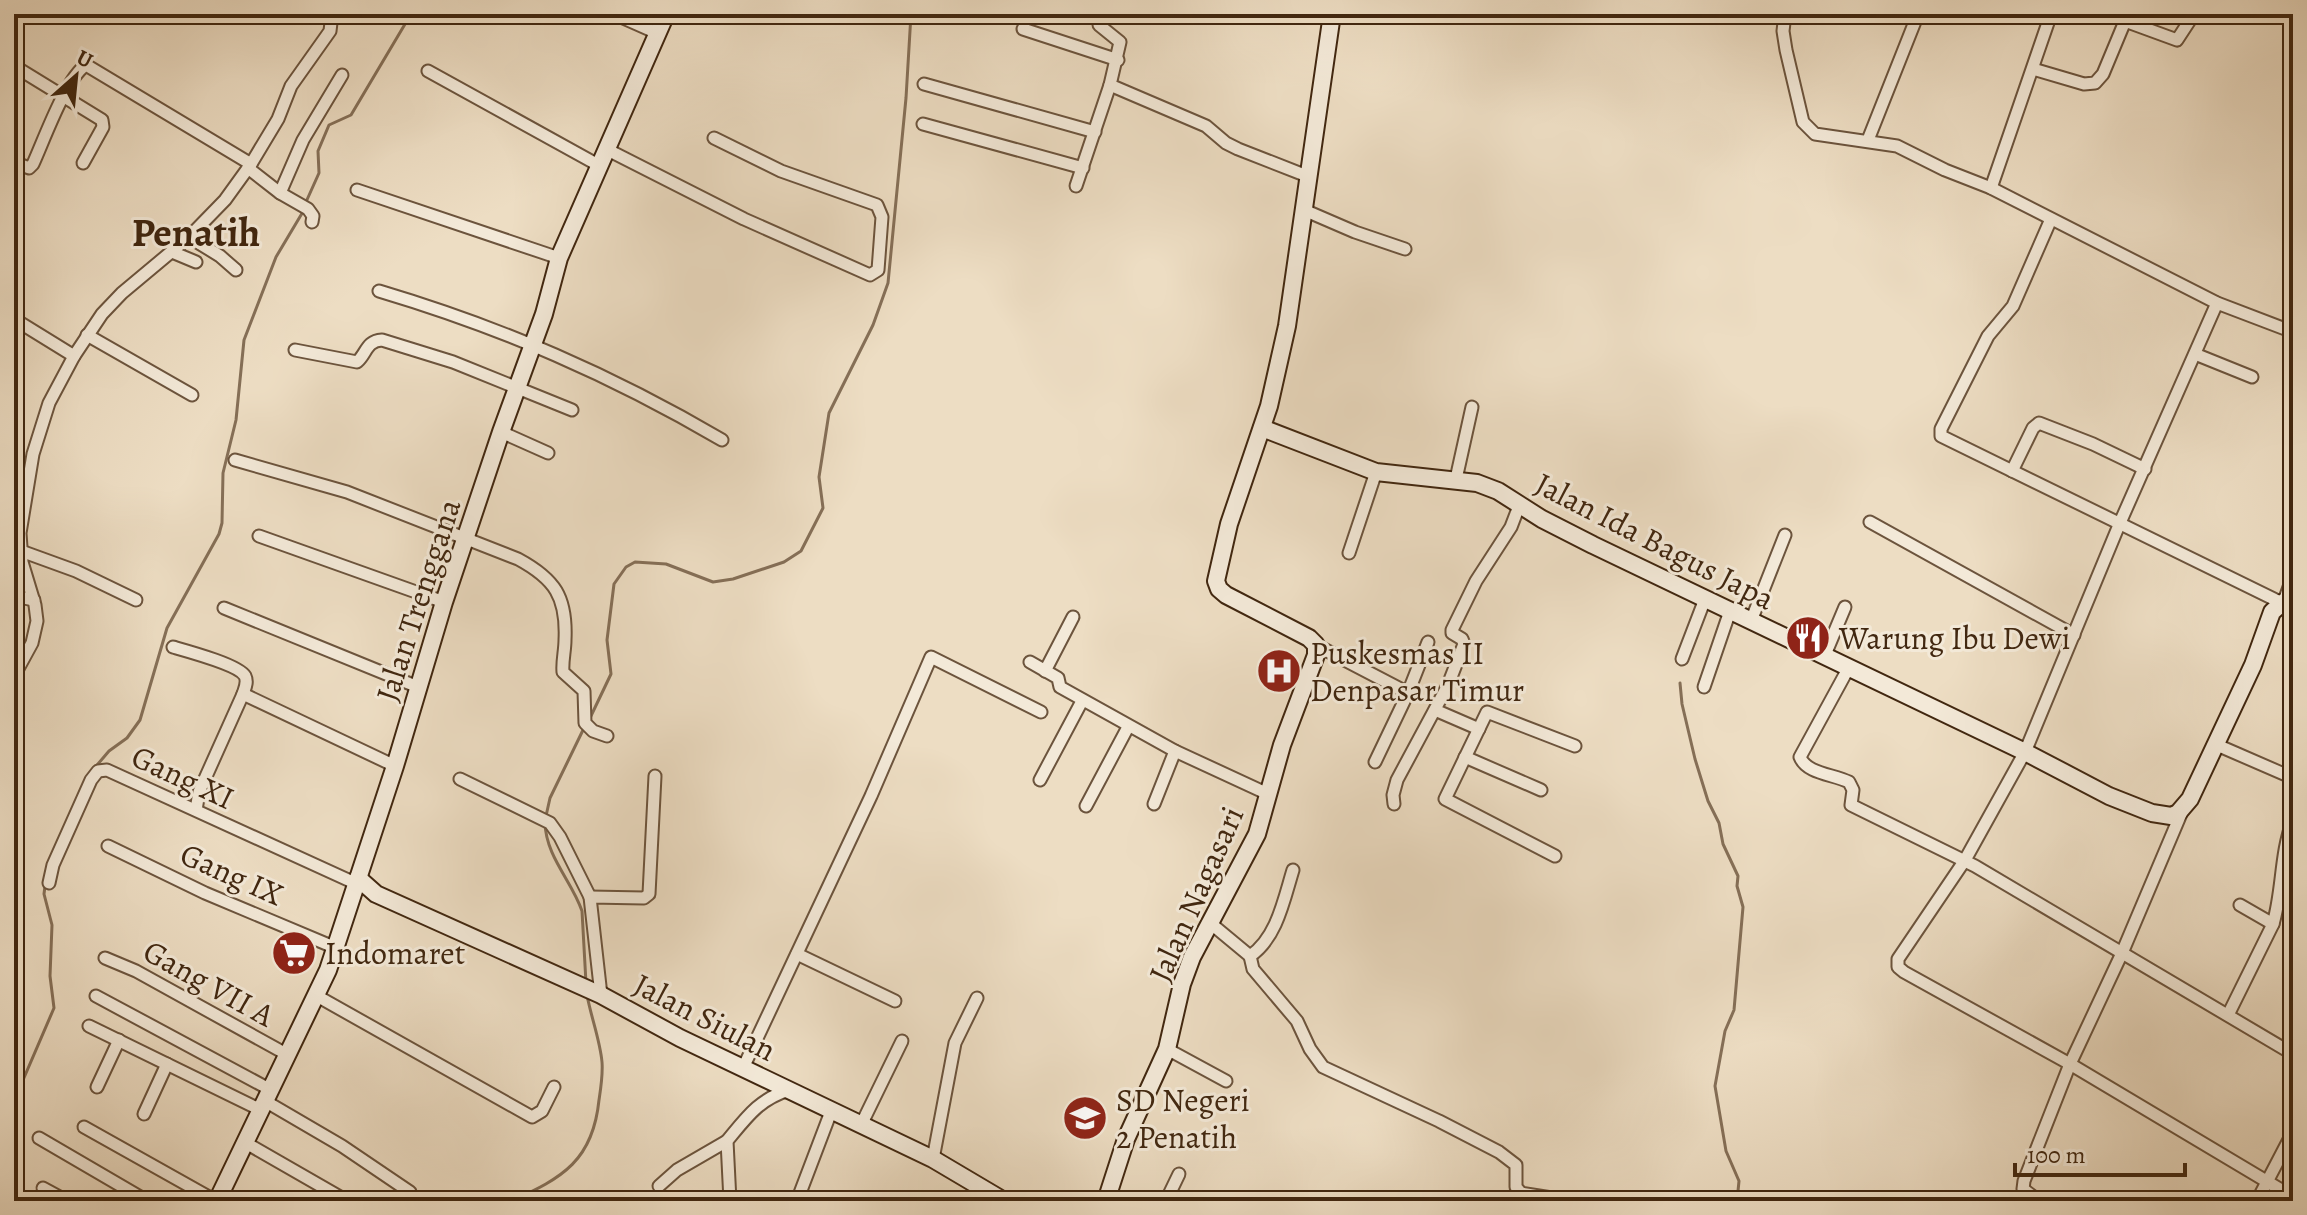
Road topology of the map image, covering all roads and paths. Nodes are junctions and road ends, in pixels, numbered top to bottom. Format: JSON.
{"nodes":[{"id":1,"x":332,"y":14,"type":"edge"},
{"id":2,"x":614,"y":14,"type":"edge"},
{"id":3,"x":666,"y":14,"type":"edge"},
{"id":4,"x":1099,"y":14,"type":"edge"},
{"id":5,"x":1332,"y":14,"type":"edge"},
{"id":6,"x":1785,"y":14,"type":"edge"},
{"id":7,"x":1918,"y":14,"type":"edge"},
{"id":8,"x":2051,"y":14,"type":"edge"},
{"id":9,"x":2194,"y":14,"type":"edge"},
{"id":10,"x":2127,"y":18,"type":"edge"},
{"id":11,"x":1023,"y":29,"type":"dead end"},
{"id":12,"x":657,"y":33,"type":"junction"},
{"id":13,"x":1118,"y":60,"type":"junction"},
{"id":14,"x":14,"y":66,"type":"edge"},
{"id":15,"x":2033,"y":69,"type":"junction"},
{"id":16,"x":428,"y":71,"type":"dead end"},
{"id":17,"x":342,"y":75,"type":"dead end"},
{"id":18,"x":924,"y":84,"type":"dead end"},
{"id":19,"x":1110,"y":85,"type":"junction"},
{"id":20,"x":64,"y":95,"type":"junction"},
{"id":21,"x":923,"y":124,"type":"dead end"},
{"id":22,"x":1095,"y":132,"type":"junction"},
{"id":23,"x":714,"y":138,"type":"dead end"},
{"id":24,"x":1868,"y":140,"type":"junction"},
{"id":25,"x":604,"y":158,"type":"junction"},
{"id":26,"x":14,"y":162,"type":"edge"},
{"id":27,"x":83,"y":163,"type":"dead end"},
{"id":28,"x":249,"y":166,"type":"junction"},
{"id":29,"x":1083,"y":168,"type":"junction"},
{"id":30,"x":1307,"y":176,"type":"junction"},
{"id":31,"x":1076,"y":186,"type":"dead end"},
{"id":32,"x":1991,"y":188,"type":"junction"},
{"id":33,"x":357,"y":190,"type":"dead end"},
{"id":34,"x":280,"y":193,"type":"junction"},
{"id":35,"x":1304,"y":210,"type":"junction"},
{"id":36,"x":2051,"y":219,"type":"junction"},
{"id":37,"x":312,"y":222,"type":"dead end"},
{"id":38,"x":189,"y":237,"type":"junction"},
{"id":39,"x":1405,"y":249,"type":"dead end"},
{"id":40,"x":172,"y":252,"type":"junction"},
{"id":41,"x":559,"y":258,"type":"junction"},
{"id":42,"x":196,"y":262,"type":"dead end"},
{"id":43,"x":236,"y":270,"type":"dead end"},
{"id":44,"x":379,"y":291,"type":"dead end"},
{"id":45,"x":2217,"y":303,"type":"junction"},
{"id":46,"x":14,"y":319,"type":"edge"},
{"id":47,"x":2293,"y":332,"type":"edge"},
{"id":48,"x":87,"y":335,"type":"junction"},
{"id":49,"x":533,"y":344,"type":"junction"},
{"id":50,"x":295,"y":350,"type":"dead end"},
{"id":51,"x":2195,"y":354,"type":"junction"},
{"id":52,"x":74,"y":356,"type":"junction"},
{"id":53,"x":2252,"y":377,"type":"dead end"},
{"id":54,"x":518,"y":389,"type":"junction"},
{"id":55,"x":192,"y":395,"type":"dead end"},
{"id":56,"x":1472,"y":407,"type":"dead end"},
{"id":57,"x":572,"y":410,"type":"dead end"},
{"id":58,"x":1262,"y":428,"type":"junction"},
{"id":59,"x":501,"y":432,"type":"junction"},
{"id":60,"x":722,"y":440,"type":"dead end"},
{"id":61,"x":548,"y":453,"type":"dead end"},
{"id":62,"x":235,"y":460,"type":"dead end"},
{"id":63,"x":2145,"y":469,"type":"junction"},
{"id":64,"x":2012,"y":471,"type":"junction"},
{"id":65,"x":1376,"y":472,"type":"junction"},
{"id":66,"x":1456,"y":479,"type":"junction"},
{"id":67,"x":1519,"y":506,"type":"junction"},
{"id":68,"x":1870,"y":522,"type":"dead end"},
{"id":69,"x":2119,"y":525,"type":"junction"},
{"id":70,"x":17,"y":532,"type":"edge"},
{"id":71,"x":1785,"y":535,"type":"dead end"},
{"id":72,"x":259,"y":536,"type":"dead end"},
{"id":73,"x":467,"y":539,"type":"junction"},
{"id":74,"x":21,"y":551,"type":"junction"},
{"id":75,"x":1349,"y":553,"type":"dead end"},
{"id":76,"x":2293,"y":576,"type":"edge"},
{"id":77,"x":14,"y":596,"type":"edge"},
{"id":78,"x":1705,"y":599,"type":"junction"},
{"id":79,"x":34,"y":600,"type":"junction"},
{"id":80,"x":136,"y":600,"type":"dead end"},
{"id":81,"x":2286,"y":601,"type":"edge"},
{"id":82,"x":444,"y":602,"type":"junction"},
{"id":83,"x":1845,"y":607,"type":"dead end"},
{"id":84,"x":224,"y":608,"type":"dead end"},
{"id":85,"x":1730,"y":611,"type":"junction"},
{"id":86,"x":1073,"y":617,"type":"dead end"},
{"id":87,"x":1751,"y":621,"type":"junction"},
{"id":88,"x":2074,"y":635,"type":"junction"},
{"id":89,"x":1428,"y":642,"type":"dead end"},
{"id":90,"x":1316,"y":645,"type":"junction"},
{"id":91,"x":173,"y":647,"type":"dead end"},
{"id":92,"x":20,"y":652,"type":"edge"},
{"id":93,"x":1824,"y":657,"type":"junction"},
{"id":94,"x":1682,"y":659,"type":"dead end"},
{"id":95,"x":1030,"y":662,"type":"dead end"},
{"id":96,"x":1848,"y":669,"type":"junction"},
{"id":97,"x":1045,"y":671,"type":"junction"},
{"id":98,"x":14,"y":676,"type":"edge"},
{"id":99,"x":418,"y":687,"type":"junction"},
{"id":100,"x":1704,"y":687,"type":"dead end"},
{"id":101,"x":1408,"y":693,"type":"junction"},
{"id":102,"x":243,"y":694,"type":"junction"},
{"id":103,"x":1082,"y":701,"type":"junction"},
{"id":104,"x":1435,"y":710,"type":"junction"},
{"id":105,"x":1041,"y":712,"type":"dead end"},
{"id":106,"x":1128,"y":727,"type":"junction"},
{"id":107,"x":1479,"y":729,"type":"junction"},
{"id":108,"x":607,"y":736,"type":"dead end"},
{"id":109,"x":2217,"y":745,"type":"junction"},
{"id":110,"x":1575,"y":746,"type":"dead end"},
{"id":111,"x":1175,"y":751,"type":"junction"},
{"id":112,"x":2025,"y":752,"type":"junction"},
{"id":113,"x":1465,"y":757,"type":"junction"},
{"id":114,"x":1375,"y":762,"type":"dead end"},
{"id":115,"x":395,"y":766,"type":"junction"},
{"id":116,"x":655,"y":776,"type":"dead end"},
{"id":117,"x":2293,"y":778,"type":"edge"},
{"id":118,"x":460,"y":779,"type":"dead end"},
{"id":119,"x":1040,"y":780,"type":"dead end"},
{"id":120,"x":1541,"y":790,"type":"dead end"},
{"id":121,"x":1268,"y":794,"type":"junction"},
{"id":122,"x":1154,"y":804,"type":"dead end"},
{"id":123,"x":1394,"y":804,"type":"dead end"},
{"id":124,"x":1086,"y":806,"type":"dead end"},
{"id":125,"x":2184,"y":808,"type":"junction"},
{"id":126,"x":196,"y":810,"type":"junction"},
{"id":127,"x":2160,"y":815,"type":"junction"},
{"id":128,"x":2293,"y":820,"type":"edge"},
{"id":129,"x":2170,"y":843,"type":"junction"},
{"id":130,"x":108,"y":846,"type":"dead end"},
{"id":131,"x":1555,"y":856,"type":"dead end"},
{"id":132,"x":1965,"y":860,"type":"junction"},
{"id":133,"x":1293,"y":870,"type":"dead end"},
{"id":134,"x":49,"y":883,"type":"dead end"},
{"id":135,"x":356,"y":885,"type":"junction"},
{"id":136,"x":590,"y":897,"type":"junction"},
{"id":137,"x":2240,"y":905,"type":"dead end"},
{"id":138,"x":1209,"y":922,"type":"junction"},
{"id":139,"x":2273,"y":924,"type":"junction"},
{"id":140,"x":336,"y":948,"type":"junction"},
{"id":141,"x":2122,"y":953,"type":"junction"},
{"id":142,"x":797,"y":954,"type":"junction"},
{"id":143,"x":1250,"y":956,"type":"junction"},
{"id":144,"x":105,"y":958,"type":"dead end"},
{"id":145,"x":593,"y":991,"type":"junction"},
{"id":146,"x":96,"y":996,"type":"dead end"},
{"id":147,"x":317,"y":996,"type":"junction"},
{"id":148,"x":977,"y":998,"type":"dead end"},
{"id":149,"x":895,"y":1001,"type":"dead end"},
{"id":150,"x":2228,"y":1015,"type":"junction"},
{"id":151,"x":89,"y":1026,"type":"dead end"},
{"id":152,"x":119,"y":1040,"type":"junction"},
{"id":153,"x":902,"y":1041,"type":"dead end"},
{"id":154,"x":1167,"y":1049,"type":"junction"},
{"id":155,"x":2293,"y":1054,"type":"edge"},
{"id":156,"x":288,"y":1055,"type":"junction"},
{"id":157,"x":167,"y":1064,"type":"junction"},
{"id":158,"x":2070,"y":1064,"type":"junction"},
{"id":159,"x":748,"y":1070,"type":"junction"},
{"id":160,"x":1226,"y":1081,"type":"dead end"},
{"id":161,"x":97,"y":1087,"type":"dead end"},
{"id":162,"x":554,"y":1087,"type":"dead end"},
{"id":163,"x":783,"y":1088,"type":"junction"},
{"id":164,"x":266,"y":1101,"type":"junction"},
{"id":165,"x":832,"y":1109,"type":"junction"},
{"id":166,"x":144,"y":1114,"type":"dead end"},
{"id":167,"x":862,"y":1123,"type":"junction"},
{"id":168,"x":84,"y":1127,"type":"dead end"},
{"id":169,"x":2293,"y":1132,"type":"edge"},
{"id":170,"x":39,"y":1138,"type":"dead end"},
{"id":171,"x":727,"y":1141,"type":"junction"},
{"id":172,"x":246,"y":1143,"type":"junction"},
{"id":173,"x":933,"y":1159,"type":"junction"},
{"id":174,"x":1179,"y":1174,"type":"dead end"},
{"id":175,"x":2267,"y":1181,"type":"junction"},
{"id":176,"x":659,"y":1186,"type":"dead end"},
{"id":177,"x":43,"y":1188,"type":"dead end"},
{"id":178,"x":410,"y":1192,"type":"dead end"},
{"id":179,"x":2293,"y":1197,"type":"edge"},
{"id":180,"x":1529,"y":1198,"type":"edge"},
{"id":181,"x":67,"y":1201,"type":"edge"},
{"id":182,"x":147,"y":1201,"type":"edge"},
{"id":183,"x":217,"y":1201,"type":"edge"},
{"id":184,"x":347,"y":1201,"type":"edge"},
{"id":185,"x":730,"y":1201,"type":"edge"},
{"id":186,"x":797,"y":1201,"type":"edge"},
{"id":187,"x":1004,"y":1201,"type":"edge"},
{"id":188,"x":1106,"y":1201,"type":"edge"},
{"id":189,"x":1166,"y":1201,"type":"edge"},
{"id":190,"x":1571,"y":1201,"type":"edge"},
{"id":191,"x":2039,"y":1201,"type":"edge"},
{"id":192,"x":2257,"y":1201,"type":"edge"}],
"edges":[{"from":1,"to":28,"type":"street"},
{"from":2,"to":12,"type":"street"},
{"from":3,"to":12,"type":"street","name":"Jalan Trenggana"},
{"from":4,"to":13,"type":"street"},
{"from":5,"to":30,"type":"street"},
{"from":6,"to":24,"type":"street"},
{"from":7,"to":24,"type":"street"},
{"from":8,"to":15,"type":"street"},
{"from":9,"to":10,"type":"street"},
{"from":10,"to":15,"type":"street"},
{"from":11,"to":13,"type":"street"},
{"from":12,"to":25,"type":"street","name":"Jalan Trenggana"},
{"from":13,"to":19,"type":"street"},
{"from":14,"to":20,"type":"street"},
{"from":15,"to":32,"type":"street"},
{"from":16,"to":25,"type":"street"},
{"from":17,"to":34,"type":"street"},
{"from":18,"to":22,"type":"street"},
{"from":19,"to":22,"type":"street"},
{"from":19,"to":30,"type":"street"},
{"from":20,"to":26,"type":"street"},
{"from":20,"to":27,"type":"street"},
{"from":20,"to":28,"type":"street"},
{"from":21,"to":29,"type":"street"},
{"from":22,"to":29,"type":"street"},
{"from":23,"to":25,"type":"street"},
{"from":24,"to":32,"type":"street"},
{"from":25,"to":41,"type":"street","name":"Jalan Trenggana"},
{"from":28,"to":34,"type":"street"},
{"from":28,"to":38,"type":"street"},
{"from":29,"to":31,"type":"street"},
{"from":30,"to":35,"type":"street"},
{"from":32,"to":36,"type":"street"},
{"from":33,"to":41,"type":"street"},
{"from":34,"to":37,"type":"street"},
{"from":35,"to":39,"type":"street"},
{"from":35,"to":58,"type":"street"},
{"from":36,"to":45,"type":"street"},
{"from":36,"to":64,"type":"street"},
{"from":38,"to":40,"type":"street"},
{"from":38,"to":43,"type":"street"},
{"from":40,"to":42,"type":"street"},
{"from":40,"to":48,"type":"street"},
{"from":41,"to":49,"type":"street","name":"Jalan Trenggana"},
{"from":44,"to":49,"type":"street"},
{"from":45,"to":47,"type":"street"},
{"from":45,"to":51,"type":"street"},
{"from":46,"to":52,"type":"street"},
{"from":48,"to":52,"type":"street"},
{"from":48,"to":55,"type":"street"},
{"from":49,"to":54,"type":"street","name":"Jalan Trenggana"},
{"from":49,"to":60,"type":"street"},
{"from":50,"to":54,"type":"street"},
{"from":51,"to":53,"type":"street"},
{"from":51,"to":63,"type":"street"},
{"from":52,"to":70,"type":"street"},
{"from":54,"to":57,"type":"street"},
{"from":54,"to":59,"type":"street","name":"Jalan Trenggana"},
{"from":56,"to":66,"type":"street"},
{"from":58,"to":65,"type":"street","name":"Jalan Ida Bagus Japa"},
{"from":58,"to":90,"type":"street"},
{"from":59,"to":61,"type":"street"},
{"from":59,"to":73,"type":"street","name":"Jalan Trenggana"},
{"from":62,"to":73,"type":"street"},
{"from":63,"to":64,"type":"street"},
{"from":63,"to":69,"type":"street"},
{"from":64,"to":69,"type":"street"},
{"from":65,"to":66,"type":"street","name":"Jalan Ida Bagus Japa"},
{"from":65,"to":75,"type":"street"},
{"from":66,"to":67,"type":"street","name":"Jalan Ida Bagus Japa"},
{"from":67,"to":78,"type":"street","name":"Jalan Ida Bagus Japa"},
{"from":67,"to":104,"type":"street"},
{"from":68,"to":88,"type":"street"},
{"from":69,"to":81,"type":"street"},
{"from":69,"to":88,"type":"street"},
{"from":70,"to":74,"type":"street"},
{"from":71,"to":87,"type":"street"},
{"from":72,"to":82,"type":"street"},
{"from":73,"to":82,"type":"street","name":"Jalan Trenggana"},
{"from":73,"to":108,"type":"street"},
{"from":74,"to":79,"type":"street"},
{"from":74,"to":80,"type":"street"},
{"from":76,"to":81,"type":"street"},
{"from":77,"to":79,"type":"street"},
{"from":78,"to":85,"type":"street","name":"Jalan Ida Bagus Japa"},
{"from":78,"to":94,"type":"street"},
{"from":79,"to":92,"type":"street"},
{"from":81,"to":109,"type":"street"},
{"from":82,"to":99,"type":"street","name":"Jalan Trenggana"},
{"from":83,"to":93,"type":"street"},
{"from":84,"to":99,"type":"street"},
{"from":85,"to":87,"type":"street","name":"Jalan Ida Bagus Japa"},
{"from":85,"to":100,"type":"street"},
{"from":86,"to":97,"type":"street"},
{"from":87,"to":93,"type":"street","name":"Jalan Ida Bagus Japa"},
{"from":88,"to":112,"type":"street"},
{"from":89,"to":101,"type":"street"},
{"from":90,"to":101,"type":"street"},
{"from":90,"to":121,"type":"street","name":"Jalan Nagasari"},
{"from":91,"to":102,"type":"street"},
{"from":92,"to":98,"type":"street"},
{"from":93,"to":96,"type":"street","name":"Jalan Ida Bagus Japa"},
{"from":95,"to":97,"type":"street"},
{"from":96,"to":112,"type":"street","name":"Jalan Ida Bagus Japa"},
{"from":96,"to":132,"type":"street"},
{"from":97,"to":103,"type":"street"},
{"from":99,"to":115,"type":"street","name":"Jalan Trenggana"},
{"from":101,"to":114,"type":"street"},
{"from":102,"to":115,"type":"street"},
{"from":102,"to":126,"type":"street"},
{"from":103,"to":106,"type":"street"},
{"from":103,"to":119,"type":"street"},
{"from":104,"to":107,"type":"street"},
{"from":104,"to":123,"type":"street"},
{"from":105,"to":142,"type":"street"},
{"from":106,"to":111,"type":"street"},
{"from":106,"to":124,"type":"street"},
{"from":107,"to":110,"type":"street"},
{"from":107,"to":113,"type":"street"},
{"from":109,"to":117,"type":"street"},
{"from":109,"to":125,"type":"street"},
{"from":111,"to":121,"type":"street"},
{"from":111,"to":122,"type":"street"},
{"from":112,"to":127,"type":"street","name":"Jalan Ida Bagus Japa"},
{"from":112,"to":132,"type":"street"},
{"from":113,"to":120,"type":"street"},
{"from":113,"to":131,"type":"street"},
{"from":115,"to":135,"type":"street","name":"Jalan Trenggana"},
{"from":116,"to":136,"type":"street"},
{"from":118,"to":136,"type":"street"},
{"from":121,"to":138,"type":"street","name":"Jalan Nagasari"},
{"from":125,"to":127,"type":"street"},
{"from":125,"to":129,"type":"street"},
{"from":126,"to":134,"type":"street","name":"Gang XI"},
{"from":126,"to":135,"type":"street","name":"Gang XI"},
{"from":127,"to":129,"type":"street"},
{"from":128,"to":139,"type":"street"},
{"from":129,"to":141,"type":"street"},
{"from":130,"to":140,"type":"street","name":"Gang IX"},
{"from":132,"to":141,"type":"street"},
{"from":132,"to":158,"type":"street"},
{"from":133,"to":143,"type":"street"},
{"from":135,"to":140,"type":"street","name":"Jalan Trenggana"},
{"from":135,"to":145,"type":"street","name":"Jalan Siulan"},
{"from":136,"to":145,"type":"street"},
{"from":137,"to":139,"type":"street"},
{"from":138,"to":143,"type":"street"},
{"from":138,"to":154,"type":"street","name":"Jalan Nagasari"},
{"from":139,"to":150,"type":"street"},
{"from":140,"to":147,"type":"street","name":"Jalan Trenggana"},
{"from":141,"to":150,"type":"street"},
{"from":141,"to":158,"type":"street"},
{"from":142,"to":149,"type":"street"},
{"from":142,"to":159,"type":"street"},
{"from":143,"to":180,"type":"street"},
{"from":144,"to":156,"type":"street","name":"Gang VII A"},
{"from":145,"to":159,"type":"street","name":"Jalan Siulan"},
{"from":146,"to":164,"type":"street"},
{"from":147,"to":156,"type":"street","name":"Jalan Trenggana"},
{"from":147,"to":162,"type":"street"},
{"from":148,"to":173,"type":"street"},
{"from":150,"to":155,"type":"street"},
{"from":151,"to":152,"type":"street"},
{"from":152,"to":157,"type":"street"},
{"from":152,"to":161,"type":"street"},
{"from":153,"to":167,"type":"street"},
{"from":154,"to":160,"type":"street"},
{"from":154,"to":188,"type":"street","name":"Jalan Nagasari"},
{"from":156,"to":164,"type":"street","name":"Jalan Trenggana"},
{"from":157,"to":164,"type":"street"},
{"from":157,"to":166,"type":"street"},
{"from":158,"to":175,"type":"street"},
{"from":158,"to":191,"type":"street"},
{"from":159,"to":163,"type":"street","name":"Jalan Siulan"},
{"from":163,"to":165,"type":"street","name":"Jalan Siulan"},
{"from":163,"to":171,"type":"street"},
{"from":164,"to":172,"type":"street","name":"Jalan Trenggana"},
{"from":164,"to":178,"type":"street"},
{"from":165,"to":167,"type":"street","name":"Jalan Siulan"},
{"from":165,"to":186,"type":"street"},
{"from":167,"to":173,"type":"street","name":"Jalan Siulan"},
{"from":168,"to":183,"type":"street"},
{"from":169,"to":175,"type":"street"},
{"from":170,"to":182,"type":"street"},
{"from":171,"to":176,"type":"street"},
{"from":171,"to":185,"type":"street"},
{"from":172,"to":183,"type":"street","name":"Jalan Trenggana"},
{"from":172,"to":184,"type":"street"},
{"from":173,"to":187,"type":"street","name":"Jalan Siulan"},
{"from":174,"to":189,"type":"street"},
{"from":175,"to":179,"type":"street"},
{"from":175,"to":192,"type":"street"},
{"from":177,"to":181,"type":"street"},
{"from":180,"to":190,"type":"street"}]}
